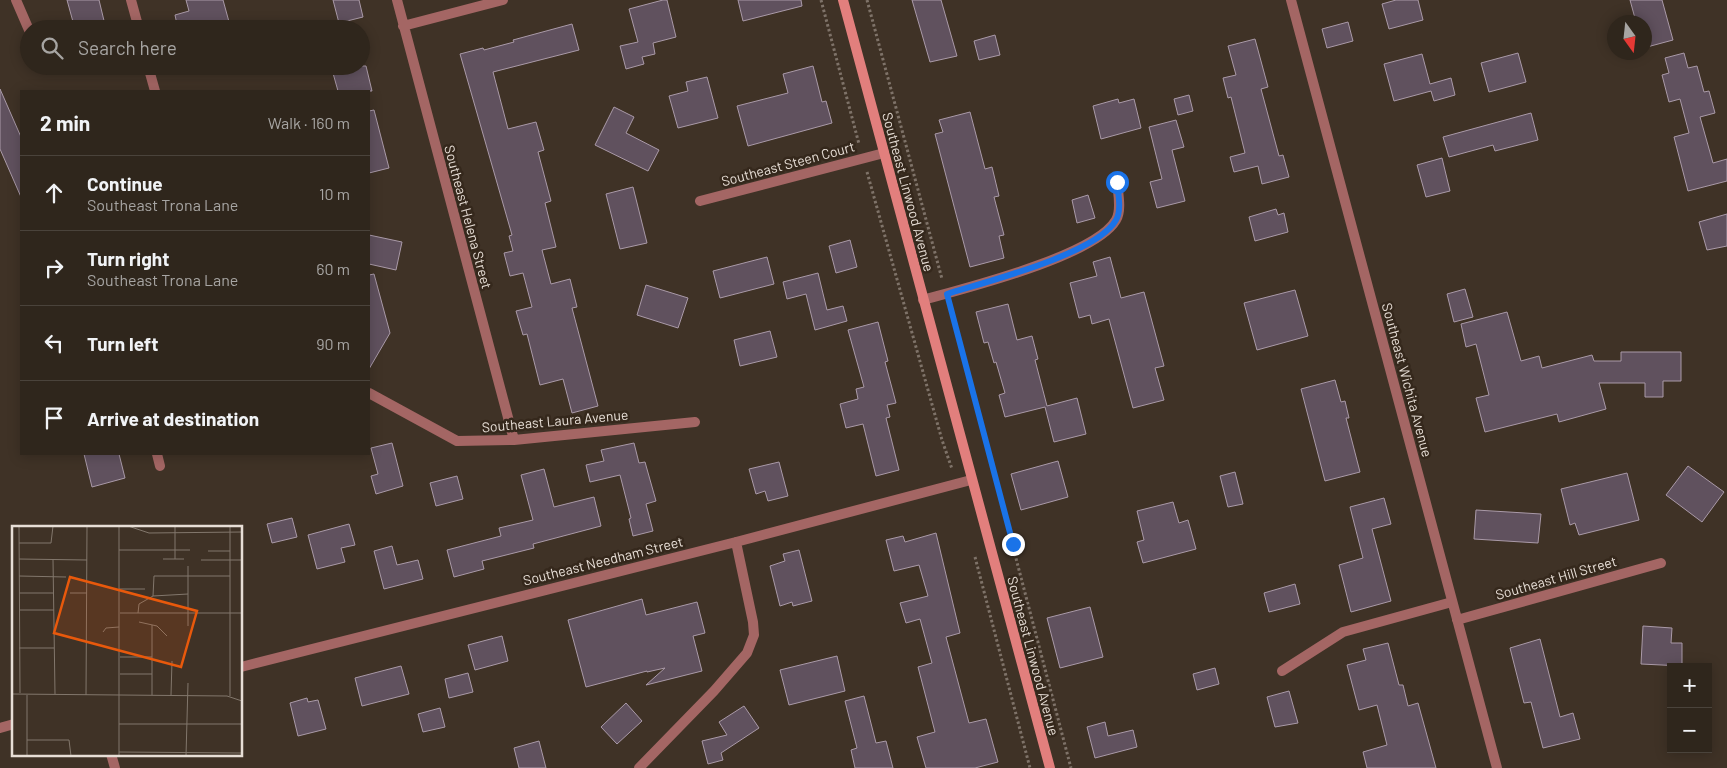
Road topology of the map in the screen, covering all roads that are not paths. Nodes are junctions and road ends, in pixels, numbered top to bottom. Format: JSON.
{"nodes":[{"id":1,"x":16,"y":0,"type":"edge"},
{"id":2,"x":131,"y":0,"type":"edge"},
{"id":3,"x":396,"y":0,"type":"edge"},
{"id":4,"x":503,"y":0,"type":"edge"},
{"id":5,"x":843,"y":0,"type":"edge"},
{"id":6,"x":1291,"y":0,"type":"edge"},
{"id":7,"x":25,"y":20,"type":"edge"},
{"id":8,"x":137,"y":20,"type":"edge"},
{"id":9,"x":403,"y":26,"type":"junction"},
{"id":10,"x":151,"y":75,"type":"edge"},
{"id":11,"x":156,"y":90,"type":"edge"},
{"id":12,"x":884,"y":154,"type":"junction"},
{"id":13,"x":1117,"y":182,"type":"dead end"},
{"id":14,"x":700,"y":201,"type":"dead end"},
{"id":15,"x":923,"y":300,"type":"junction"},
{"id":16,"x":370,"y":394,"type":"edge"},
{"id":17,"x":695,"y":422,"type":"dead end"},
{"id":18,"x":514,"y":440,"type":"junction"},
{"id":19,"x":157,"y":455,"type":"edge"},
{"id":20,"x":160,"y":466,"type":"dead end"},
{"id":21,"x":971,"y":480,"type":"junction"},
{"id":22,"x":736,"y":542,"type":"junction"},
{"id":23,"x":1661,"y":563,"type":"dead end"},
{"id":24,"x":1452,"y":602,"type":"junction"},
{"id":25,"x":1457,"y":620,"type":"junction"},
{"id":26,"x":242,"y":667,"type":"edge"},
{"id":27,"x":1282,"y":671,"type":"dead end"},
{"id":28,"x":639,"y":768,"type":"edge"},
{"id":29,"x":1050,"y":768,"type":"edge"},
{"id":30,"x":1497,"y":768,"type":"edge"}],
"edges":[{"from":1,"to":7,"type":"street"},
{"from":2,"to":8,"type":"street"},
{"from":3,"to":9,"type":"street","name":"Southeast Helena Street"},
{"from":4,"to":9,"type":"street"},
{"from":5,"to":12,"type":"main road","name":"Southeast Linwood Avenue"},
{"from":6,"to":24,"type":"street","name":"Southeast Wichita Avenue"},
{"from":9,"to":18,"type":"street","name":"Southeast Helena Street"},
{"from":10,"to":11,"type":"street"},
{"from":12,"to":14,"type":"street","name":"Southeast Steen Court"},
{"from":12,"to":15,"type":"main road","name":"Southeast Linwood Avenue"},
{"from":13,"to":15,"type":"street"},
{"from":15,"to":21,"type":"main road","name":"Southeast Linwood Avenue"},
{"from":16,"to":18,"type":"street","name":"Southeast Laura Avenue"},
{"from":17,"to":18,"type":"street","name":"Southeast Laura Avenue"},
{"from":19,"to":20,"type":"street"},
{"from":21,"to":22,"type":"street","name":"Southeast Needham Street"},
{"from":21,"to":29,"type":"main road","name":"Southeast Linwood Avenue"},
{"from":22,"to":26,"type":"street","name":"Southeast Needham Street"},
{"from":22,"to":28,"type":"street"},
{"from":23,"to":25,"type":"street","name":"Southeast Hill Street"},
{"from":24,"to":25,"type":"street","name":"Southeast Wichita Avenue"},
{"from":24,"to":27,"type":"street"},
{"from":25,"to":30,"type":"street","name":"Southeast Wichita Avenue"}]}
